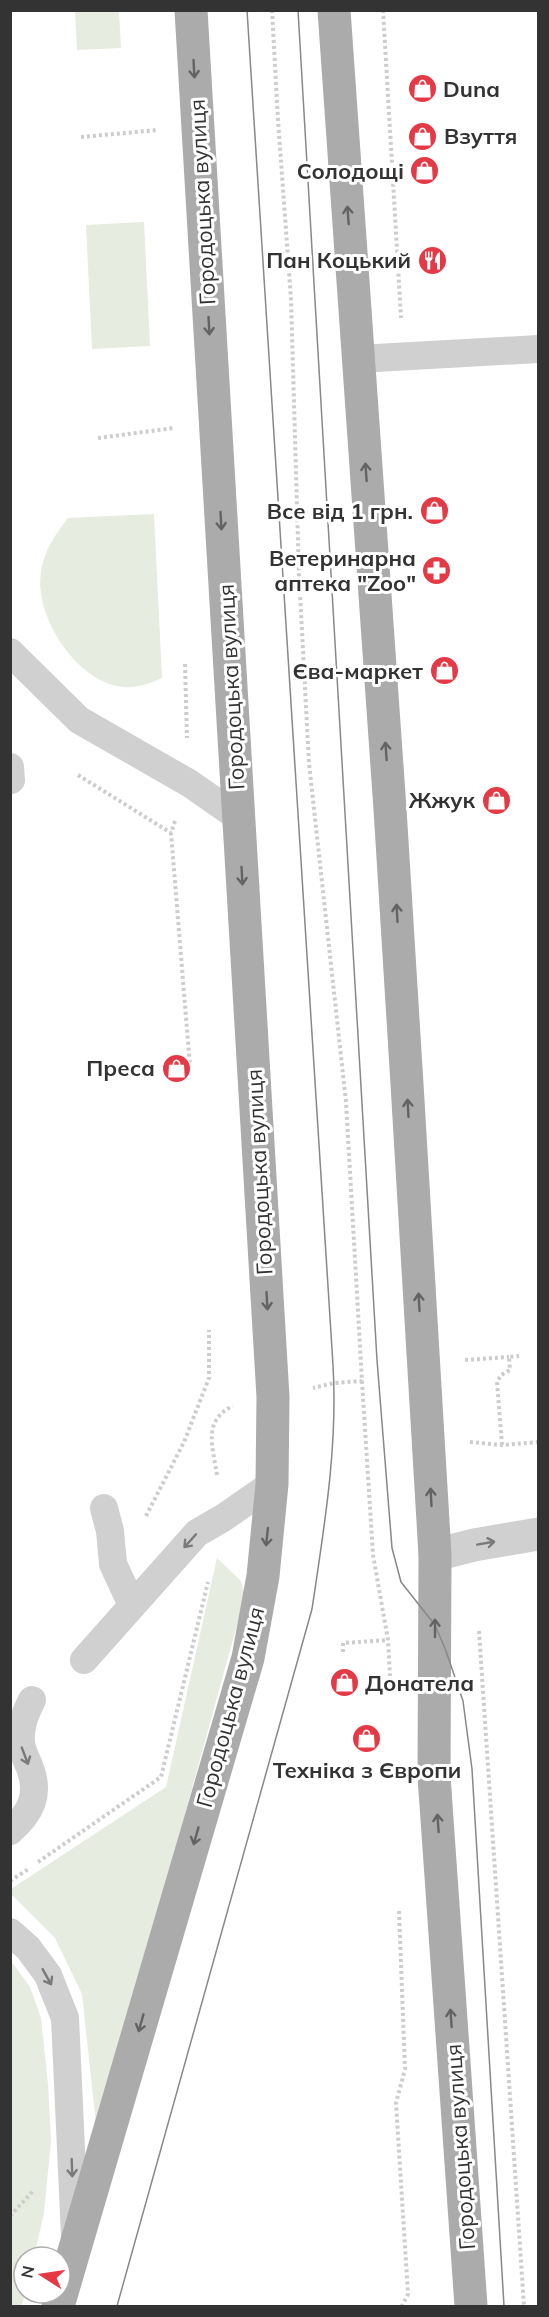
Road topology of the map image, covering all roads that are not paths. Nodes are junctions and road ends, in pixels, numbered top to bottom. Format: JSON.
{"nodes":[{"id":1,"x":191,"y":10,"type":"edge"},
{"id":2,"x":334,"y":10,"type":"edge"},
{"id":3,"x":538,"y":349,"type":"edge"},
{"id":4,"x":358,"y":359,"type":"junction"},
{"id":5,"x":10,"y":652,"type":"edge"},
{"id":6,"x":10,"y":767,"type":"edge"},
{"id":7,"x":10,"y":780,"type":"edge"},
{"id":8,"x":238,"y":817,"type":"junction"},
{"id":9,"x":272,"y":1484,"type":"junction"},
{"id":10,"x":107,"y":1520,"type":"road end"},
{"id":11,"x":538,"y":1534,"type":"edge"},
{"id":12,"x":435,"y":1555,"type":"junction"},
{"id":13,"x":132,"y":1605,"type":"junction"},
{"id":14,"x":84,"y":1660,"type":"dead end"},
{"id":15,"x":32,"y":1700,"type":"dead end"},
{"id":16,"x":10,"y":1831,"type":"edge"},
{"id":17,"x":10,"y":1932,"type":"edge"},
{"id":18,"x":75,"y":2246,"type":"junction"},
{"id":19,"x":58,"y":2307,"type":"edge"},
{"id":20,"x":471,"y":2307,"type":"edge"}],
"edges":[{"from":1,"to":8,"type":"main road","name":"Городоцька вулиця","one_way":true},
{"from":4,"to":2,"type":"main road","name":"Городоцька вулиця","one_way":true},
{"from":3,"to":4,"type":"lane"},
{"from":12,"to":4,"type":"main road","name":"Городоцька вулиця","one_way":true},
{"from":5,"to":8,"type":"lane"},
{"from":6,"to":7,"type":"lane"},
{"from":8,"to":9,"type":"main road","name":"Городоцька вулиця","one_way":true},
{"from":9,"to":13,"type":"lane","one_way":true},
{"from":9,"to":18,"type":"main road","name":"Городоцька вулиця","one_way":true},
{"from":10,"to":13,"type":"lane"},
{"from":12,"to":11,"type":"street","one_way":true},
{"from":20,"to":12,"type":"main road","name":"Городоцька вулиця","one_way":true},
{"from":13,"to":14,"type":"lane"},
{"from":15,"to":16,"type":"lane","one_way":true},
{"from":17,"to":18,"type":"lane","one_way":true},
{"from":18,"to":19,"type":"main road","name":"Городоцька вулиця"}]}
